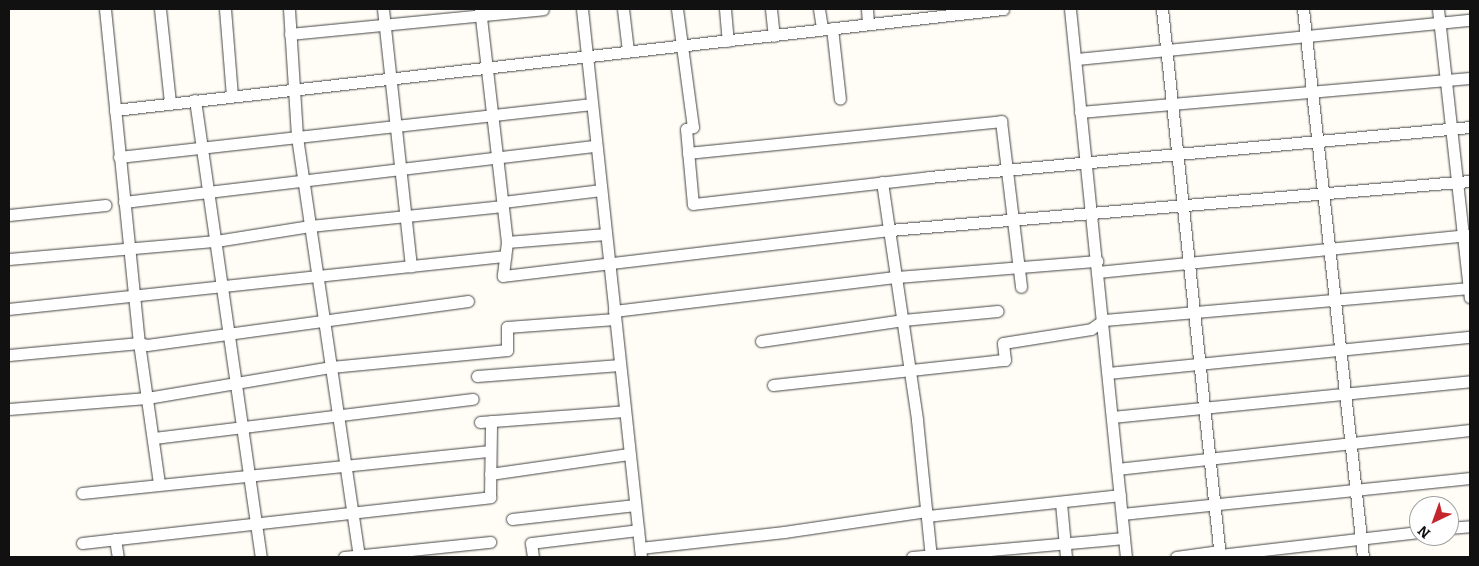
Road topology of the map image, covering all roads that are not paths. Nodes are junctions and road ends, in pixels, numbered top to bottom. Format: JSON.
{"nodes":[{"id":1,"x":105,"y":9,"type":"edge"},
{"id":2,"x":160,"y":9,"type":"edge"},
{"id":3,"x":225,"y":9,"type":"edge"},
{"id":4,"x":289,"y":9,"type":"edge"},
{"id":5,"x":384,"y":9,"type":"edge"},
{"id":6,"x":544,"y":9,"type":"edge"},
{"id":7,"x":582,"y":9,"type":"edge"},
{"id":8,"x":623,"y":9,"type":"edge"},
{"id":9,"x":677,"y":9,"type":"edge"},
{"id":10,"x":725,"y":9,"type":"edge"},
{"id":11,"x":771,"y":9,"type":"edge"},
{"id":12,"x":820,"y":9,"type":"edge"},
{"id":13,"x":867,"y":9,"type":"edge"},
{"id":14,"x":1003,"y":9,"type":"edge"},
{"id":15,"x":1070,"y":9,"type":"edge"},
{"id":16,"x":1162,"y":9,"type":"edge"},
{"id":17,"x":1303,"y":9,"type":"edge"},
{"id":18,"x":1438,"y":9,"type":"edge"},
{"id":19,"x":962,"y":11,"type":"edge"},
{"id":20,"x":480,"y":12,"type":"edge"},
{"id":21,"x":916,"y":13,"type":"edge"},
{"id":22,"x":1470,"y":20,"type":"edge"},
{"id":23,"x":868,"y":23,"type":"junction"},
{"id":24,"x":385,"y":24,"type":"junction"},
{"id":25,"x":1439,"y":24,"type":"junction"},
{"id":26,"x":827,"y":29,"type":"junction"},
{"id":27,"x":290,"y":34,"type":"junction"},
{"id":28,"x":774,"y":36,"type":"junction"},
{"id":29,"x":1305,"y":38,"type":"junction"},
{"id":30,"x":728,"y":41,"type":"junction"},
{"id":31,"x":682,"y":44,"type":"junction"},
{"id":32,"x":1166,"y":48,"type":"junction"},
{"id":33,"x":628,"y":51,"type":"junction"},
{"id":34,"x":587,"y":56,"type":"junction"},
{"id":35,"x":1076,"y":59,"type":"junction"},
{"id":36,"x":487,"y":67,"type":"junction"},
{"id":37,"x":391,"y":78,"type":"junction"},
{"id":38,"x":1470,"y":78,"type":"edge"},
{"id":39,"x":1446,"y":82,"type":"junction"},
{"id":40,"x":293,"y":90,"type":"junction"},
{"id":41,"x":1313,"y":90,"type":"junction"},
{"id":42,"x":232,"y":96,"type":"junction"},
{"id":43,"x":840,"y":99,"type":"dead end"},
{"id":44,"x":195,"y":100,"type":"junction"},
{"id":45,"x":170,"y":103,"type":"junction"},
{"id":46,"x":592,"y":104,"type":"junction"},
{"id":47,"x":1170,"y":104,"type":"junction"},
{"id":48,"x":115,"y":110,"type":"junction"},
{"id":49,"x":1080,"y":112,"type":"junction"},
{"id":50,"x":492,"y":115,"type":"junction"},
{"id":51,"x":396,"y":126,"type":"junction"},
{"id":52,"x":1470,"y":127,"type":"edge"},
{"id":53,"x":1451,"y":130,"type":"junction"},
{"id":54,"x":297,"y":137,"type":"junction"},
{"id":55,"x":1317,"y":143,"type":"junction"},
{"id":56,"x":596,"y":146,"type":"junction"},
{"id":57,"x":202,"y":148,"type":"junction"},
{"id":58,"x":688,"y":153,"type":"junction"},
{"id":59,"x":1177,"y":154,"type":"junction"},
{"id":60,"x":119,"y":157,"type":"junction"},
{"id":61,"x":498,"y":158,"type":"junction"},
{"id":62,"x":1086,"y":163,"type":"junction"},
{"id":63,"x":401,"y":170,"type":"junction"},
{"id":64,"x":1006,"y":170,"type":"junction"},
{"id":65,"x":1470,"y":181,"type":"edge"},
{"id":66,"x":304,"y":182,"type":"junction"},
{"id":67,"x":882,"y":182,"type":"junction"},
{"id":68,"x":1457,"y":183,"type":"junction"},
{"id":69,"x":601,"y":190,"type":"junction"},
{"id":70,"x":209,"y":192,"type":"junction"},
{"id":71,"x":1322,"y":194,"type":"junction"},
{"id":72,"x":124,"y":202,"type":"junction"},
{"id":73,"x":503,"y":204,"type":"junction"},
{"id":74,"x":106,"y":205,"type":"dead end"},
{"id":75,"x":1183,"y":206,"type":"junction"},
{"id":76,"x":9,"y":215,"type":"edge"},
{"id":77,"x":1091,"y":215,"type":"junction"},
{"id":78,"x":406,"y":216,"type":"junction"},
{"id":79,"x":1012,"y":219,"type":"junction"},
{"id":80,"x":310,"y":226,"type":"junction"},
{"id":81,"x":890,"y":230,"type":"junction"},
{"id":82,"x":606,"y":234,"type":"junction"},
{"id":83,"x":1467,"y":235,"type":"edge"},
{"id":84,"x":216,"y":241,"type":"junction"},
{"id":85,"x":507,"y":242,"type":"junction"},
{"id":86,"x":129,"y":248,"type":"junction"},
{"id":87,"x":1330,"y":248,"type":"junction"},
{"id":88,"x":506,"y":256,"type":"junction"},
{"id":89,"x":9,"y":259,"type":"edge"},
{"id":90,"x":1189,"y":262,"type":"junction"},
{"id":91,"x":412,"y":266,"type":"junction"},
{"id":92,"x":609,"y":266,"type":"junction"},
{"id":93,"x":1019,"y":267,"type":"junction"},
{"id":94,"x":1097,"y":267,"type":"junction"},
{"id":95,"x":318,"y":277,"type":"junction"},
{"id":96,"x":897,"y":277,"type":"junction"},
{"id":97,"x":223,"y":287,"type":"junction"},
{"id":98,"x":1021,"y":287,"type":"dead end"},
{"id":99,"x":1470,"y":291,"type":"edge"},
{"id":100,"x":135,"y":298,"type":"junction"},
{"id":101,"x":468,"y":301,"type":"dead end"},
{"id":102,"x":1336,"y":301,"type":"junction"},
{"id":103,"x":9,"y":309,"type":"edge"},
{"id":104,"x":998,"y":311,"type":"dead end"},
{"id":105,"x":614,"y":315,"type":"junction"},
{"id":106,"x":1195,"y":315,"type":"junction"},
{"id":107,"x":903,"y":320,"type":"junction"},
{"id":108,"x":1104,"y":320,"type":"junction"},
{"id":109,"x":324,"y":321,"type":"junction"},
{"id":110,"x":231,"y":334,"type":"junction"},
{"id":111,"x":1470,"y":337,"type":"edge"},
{"id":112,"x":761,"y":342,"type":"dead end"},
{"id":113,"x":139,"y":343,"type":"junction"},
{"id":114,"x":1341,"y":349,"type":"junction"},
{"id":115,"x":9,"y":355,"type":"edge"},
{"id":116,"x":1200,"y":364,"type":"junction"},
{"id":117,"x":620,"y":365,"type":"junction"},
{"id":118,"x":331,"y":368,"type":"junction"},
{"id":119,"x":910,"y":372,"type":"junction"},
{"id":120,"x":1108,"y":373,"type":"junction"},
{"id":121,"x":477,"y":376,"type":"dead end"},
{"id":122,"x":1470,"y":381,"type":"edge"},
{"id":123,"x":236,"y":384,"type":"junction"},
{"id":124,"x":773,"y":385,"type":"dead end"},
{"id":125,"x":1346,"y":393,"type":"junction"},
{"id":126,"x":147,"y":398,"type":"junction"},
{"id":127,"x":473,"y":399,"type":"dead end"},
{"id":128,"x":1204,"y":408,"type":"junction"},
{"id":129,"x":9,"y":409,"type":"edge"},
{"id":130,"x":625,"y":411,"type":"junction"},
{"id":131,"x":338,"y":416,"type":"junction"},
{"id":132,"x":1112,"y":417,"type":"junction"},
{"id":133,"x":244,"y":426,"type":"junction"},
{"id":134,"x":1470,"y":430,"type":"edge"},
{"id":135,"x":154,"y":438,"type":"junction"},
{"id":136,"x":1351,"y":443,"type":"junction"},
{"id":137,"x":490,"y":451,"type":"junction"},
{"id":138,"x":629,"y":454,"type":"junction"},
{"id":139,"x":1210,"y":458,"type":"junction"},
{"id":140,"x":346,"y":465,"type":"junction"},
{"id":141,"x":1118,"y":468,"type":"junction"},
{"id":142,"x":250,"y":473,"type":"junction"},
{"id":143,"x":490,"y":474,"type":"junction"},
{"id":144,"x":1470,"y":478,"type":"edge"},
{"id":145,"x":159,"y":483,"type":"junction"},
{"id":146,"x":1356,"y":490,"type":"junction"},
{"id":147,"x":82,"y":493,"type":"dead end"},
{"id":148,"x":1120,"y":495,"type":"junction"},
{"id":149,"x":1061,"y":503,"type":"junction"},
{"id":150,"x":635,"y":504,"type":"junction"},
{"id":151,"x":1215,"y":504,"type":"junction"},
{"id":152,"x":353,"y":512,"type":"junction"},
{"id":153,"x":927,"y":514,"type":"junction"},
{"id":154,"x":1122,"y":514,"type":"junction"},
{"id":155,"x":512,"y":519,"type":"dead end"},
{"id":156,"x":257,"y":522,"type":"junction"},
{"id":157,"x":638,"y":530,"type":"junction"},
{"id":158,"x":1409,"y":533,"type":"edge"},
{"id":159,"x":1124,"y":538,"type":"junction"},
{"id":160,"x":1361,"y":538,"type":"junction"},
{"id":161,"x":115,"y":539,"type":"junction"},
{"id":162,"x":490,"y":542,"type":"dead end"},
{"id":163,"x":82,"y":543,"type":"dead end"},
{"id":164,"x":1065,"y":545,"type":"junction"},
{"id":165,"x":640,"y":553,"type":"edge"},
{"id":166,"x":931,"y":555,"type":"edge"},
{"id":167,"x":1220,"y":555,"type":"edge"},
{"id":168,"x":359,"y":556,"type":"junction"},
{"id":169,"x":118,"y":557,"type":"edge"},
{"id":170,"x":262,"y":557,"type":"edge"},
{"id":171,"x":344,"y":557,"type":"edge"},
{"id":172,"x":533,"y":557,"type":"edge"},
{"id":173,"x":912,"y":557,"type":"edge"},
{"id":174,"x":1066,"y":557,"type":"edge"},
{"id":175,"x":1126,"y":557,"type":"edge"},
{"id":176,"x":1176,"y":557,"type":"edge"},
{"id":177,"x":1363,"y":557,"type":"edge"}],
"edges":[{"from":1,"to":48,"type":"street"},
{"from":2,"to":45,"type":"street"},
{"from":3,"to":42,"type":"street"},
{"from":4,"to":27,"type":"street"},
{"from":5,"to":24,"type":"street"},
{"from":6,"to":20,"type":"street"},
{"from":7,"to":34,"type":"street"},
{"from":8,"to":33,"type":"street"},
{"from":9,"to":31,"type":"street"},
{"from":10,"to":30,"type":"street"},
{"from":11,"to":28,"type":"street"},
{"from":12,"to":26,"type":"street"},
{"from":13,"to":23,"type":"street"},
{"from":14,"to":19,"type":"street"},
{"from":15,"to":35,"type":"street"},
{"from":16,"to":32,"type":"street"},
{"from":17,"to":29,"type":"street"},
{"from":18,"to":25,"type":"street"},
{"from":19,"to":21,"type":"street"},
{"from":20,"to":24,"type":"street"},
{"from":20,"to":36,"type":"street"},
{"from":21,"to":23,"type":"street"},
{"from":22,"to":25,"type":"street"},
{"from":23,"to":26,"type":"street"},
{"from":24,"to":27,"type":"street"},
{"from":24,"to":37,"type":"street"},
{"from":25,"to":29,"type":"street"},
{"from":25,"to":39,"type":"street"},
{"from":26,"to":28,"type":"street"},
{"from":26,"to":43,"type":"street"},
{"from":27,"to":40,"type":"street"},
{"from":28,"to":30,"type":"street"},
{"from":29,"to":32,"type":"street"},
{"from":29,"to":41,"type":"street"},
{"from":30,"to":31,"type":"street"},
{"from":31,"to":33,"type":"street"},
{"from":31,"to":58,"type":"street"},
{"from":32,"to":35,"type":"street"},
{"from":32,"to":47,"type":"street"},
{"from":33,"to":34,"type":"street"},
{"from":34,"to":36,"type":"street"},
{"from":34,"to":46,"type":"street"},
{"from":35,"to":49,"type":"street"},
{"from":36,"to":37,"type":"street"},
{"from":36,"to":50,"type":"street"},
{"from":37,"to":40,"type":"street"},
{"from":37,"to":51,"type":"street"},
{"from":38,"to":39,"type":"street"},
{"from":39,"to":41,"type":"street"},
{"from":39,"to":53,"type":"street"},
{"from":40,"to":42,"type":"street"},
{"from":40,"to":54,"type":"street"},
{"from":41,"to":47,"type":"street"},
{"from":41,"to":55,"type":"street"},
{"from":42,"to":44,"type":"street"},
{"from":44,"to":45,"type":"street"},
{"from":44,"to":57,"type":"street"},
{"from":45,"to":48,"type":"street"},
{"from":46,"to":50,"type":"street"},
{"from":46,"to":56,"type":"street"},
{"from":47,"to":49,"type":"street"},
{"from":47,"to":59,"type":"street"},
{"from":48,"to":60,"type":"street"},
{"from":49,"to":62,"type":"street"},
{"from":50,"to":51,"type":"street"},
{"from":50,"to":61,"type":"street"},
{"from":51,"to":54,"type":"street"},
{"from":51,"to":63,"type":"street"},
{"from":52,"to":53,"type":"street"},
{"from":53,"to":55,"type":"street"},
{"from":53,"to":68,"type":"street"},
{"from":54,"to":57,"type":"street"},
{"from":54,"to":66,"type":"street"},
{"from":55,"to":59,"type":"street"},
{"from":55,"to":71,"type":"street"},
{"from":56,"to":61,"type":"street"},
{"from":56,"to":69,"type":"street"},
{"from":57,"to":60,"type":"street"},
{"from":57,"to":70,"type":"street"},
{"from":58,"to":64,"type":"street"},
{"from":58,"to":67,"type":"street"},
{"from":59,"to":62,"type":"street"},
{"from":59,"to":75,"type":"street"},
{"from":60,"to":72,"type":"street"},
{"from":61,"to":63,"type":"street"},
{"from":61,"to":73,"type":"street"},
{"from":62,"to":64,"type":"street"},
{"from":62,"to":77,"type":"street"},
{"from":63,"to":66,"type":"street"},
{"from":63,"to":78,"type":"street"},
{"from":64,"to":67,"type":"street"},
{"from":64,"to":79,"type":"street"},
{"from":65,"to":68,"type":"street"},
{"from":66,"to":70,"type":"street"},
{"from":66,"to":80,"type":"street"},
{"from":67,"to":81,"type":"street"},
{"from":68,"to":71,"type":"street"},
{"from":68,"to":83,"type":"street"},
{"from":69,"to":73,"type":"street"},
{"from":69,"to":82,"type":"street"},
{"from":70,"to":72,"type":"street"},
{"from":70,"to":84,"type":"street"},
{"from":71,"to":75,"type":"street"},
{"from":71,"to":87,"type":"street"},
{"from":72,"to":86,"type":"street"},
{"from":73,"to":78,"type":"street"},
{"from":73,"to":85,"type":"street"},
{"from":74,"to":76,"type":"street"},
{"from":75,"to":77,"type":"street"},
{"from":75,"to":90,"type":"street"},
{"from":77,"to":79,"type":"street"},
{"from":77,"to":94,"type":"street"},
{"from":78,"to":80,"type":"street"},
{"from":78,"to":91,"type":"street"},
{"from":79,"to":81,"type":"street"},
{"from":79,"to":93,"type":"street"},
{"from":80,"to":84,"type":"street"},
{"from":80,"to":95,"type":"street"},
{"from":81,"to":92,"type":"street"},
{"from":81,"to":96,"type":"street"},
{"from":82,"to":85,"type":"street"},
{"from":82,"to":92,"type":"street"},
{"from":83,"to":87,"type":"street"},
{"from":83,"to":99,"type":"street"},
{"from":84,"to":86,"type":"street"},
{"from":84,"to":97,"type":"street"},
{"from":85,"to":88,"type":"street"},
{"from":86,"to":89,"type":"street"},
{"from":86,"to":100,"type":"street"},
{"from":87,"to":90,"type":"street"},
{"from":87,"to":102,"type":"street"},
{"from":88,"to":91,"type":"street"},
{"from":88,"to":92,"type":"street"},
{"from":90,"to":94,"type":"street"},
{"from":90,"to":106,"type":"street"},
{"from":91,"to":95,"type":"street"},
{"from":92,"to":105,"type":"street"},
{"from":93,"to":94,"type":"street"},
{"from":93,"to":96,"type":"street"},
{"from":93,"to":98,"type":"street"},
{"from":94,"to":108,"type":"street"},
{"from":95,"to":97,"type":"street"},
{"from":95,"to":109,"type":"street"},
{"from":96,"to":105,"type":"street"},
{"from":96,"to":107,"type":"street"},
{"from":97,"to":100,"type":"street"},
{"from":97,"to":110,"type":"street"},
{"from":99,"to":102,"type":"street"},
{"from":100,"to":103,"type":"street"},
{"from":100,"to":113,"type":"street"},
{"from":101,"to":109,"type":"street"},
{"from":102,"to":106,"type":"street"},
{"from":102,"to":114,"type":"street"},
{"from":104,"to":107,"type":"street"},
{"from":105,"to":117,"type":"street"},
{"from":105,"to":118,"type":"street"},
{"from":106,"to":108,"type":"street"},
{"from":106,"to":116,"type":"street"},
{"from":107,"to":112,"type":"street"},
{"from":107,"to":119,"type":"street"},
{"from":108,"to":119,"type":"street"},
{"from":108,"to":120,"type":"street"},
{"from":109,"to":110,"type":"street"},
{"from":109,"to":118,"type":"street"},
{"from":110,"to":113,"type":"street"},
{"from":110,"to":123,"type":"street"},
{"from":111,"to":114,"type":"street"},
{"from":113,"to":115,"type":"street"},
{"from":113,"to":126,"type":"street"},
{"from":114,"to":116,"type":"street"},
{"from":114,"to":125,"type":"street"},
{"from":116,"to":120,"type":"street"},
{"from":116,"to":128,"type":"street"},
{"from":117,"to":121,"type":"street"},
{"from":117,"to":130,"type":"street"},
{"from":118,"to":123,"type":"street"},
{"from":118,"to":131,"type":"street"},
{"from":119,"to":124,"type":"street"},
{"from":119,"to":153,"type":"street"},
{"from":120,"to":132,"type":"street"},
{"from":122,"to":125,"type":"street"},
{"from":123,"to":126,"type":"street"},
{"from":123,"to":133,"type":"street"},
{"from":125,"to":128,"type":"street"},
{"from":125,"to":136,"type":"street"},
{"from":126,"to":129,"type":"street"},
{"from":126,"to":135,"type":"street"},
{"from":127,"to":131,"type":"street"},
{"from":128,"to":132,"type":"street"},
{"from":128,"to":139,"type":"street"},
{"from":130,"to":137,"type":"street"},
{"from":130,"to":138,"type":"street"},
{"from":131,"to":133,"type":"street"},
{"from":131,"to":140,"type":"street"},
{"from":132,"to":141,"type":"street"},
{"from":133,"to":135,"type":"street"},
{"from":133,"to":142,"type":"street"},
{"from":134,"to":136,"type":"street"},
{"from":135,"to":145,"type":"street"},
{"from":136,"to":139,"type":"street"},
{"from":136,"to":146,"type":"street"},
{"from":137,"to":140,"type":"street"},
{"from":137,"to":143,"type":"street"},
{"from":138,"to":143,"type":"street"},
{"from":138,"to":150,"type":"street"},
{"from":139,"to":141,"type":"street"},
{"from":139,"to":151,"type":"street"},
{"from":140,"to":142,"type":"street"},
{"from":140,"to":152,"type":"street"},
{"from":141,"to":148,"type":"street"},
{"from":142,"to":145,"type":"street"},
{"from":142,"to":156,"type":"street"},
{"from":143,"to":152,"type":"street"},
{"from":144,"to":146,"type":"street"},
{"from":145,"to":147,"type":"street"},
{"from":146,"to":151,"type":"street"},
{"from":146,"to":160,"type":"street"},
{"from":148,"to":149,"type":"street"},
{"from":148,"to":154,"type":"street"},
{"from":149,"to":153,"type":"street"},
{"from":149,"to":164,"type":"street"},
{"from":150,"to":155,"type":"street"},
{"from":150,"to":157,"type":"street"},
{"from":151,"to":154,"type":"street"},
{"from":151,"to":167,"type":"street"},
{"from":152,"to":156,"type":"street"},
{"from":152,"to":168,"type":"street"},
{"from":153,"to":165,"type":"street"},
{"from":153,"to":166,"type":"street"},
{"from":154,"to":159,"type":"street"},
{"from":156,"to":161,"type":"street"},
{"from":156,"to":170,"type":"street"},
{"from":157,"to":165,"type":"street"},
{"from":157,"to":172,"type":"street"},
{"from":158,"to":160,"type":"street"},
{"from":159,"to":164,"type":"street"},
{"from":159,"to":175,"type":"street"},
{"from":160,"to":167,"type":"street"},
{"from":160,"to":177,"type":"street"},
{"from":161,"to":163,"type":"street"},
{"from":161,"to":169,"type":"street"},
{"from":162,"to":168,"type":"street"},
{"from":164,"to":166,"type":"street"},
{"from":164,"to":174,"type":"street"},
{"from":166,"to":173,"type":"street"},
{"from":167,"to":176,"type":"street"},
{"from":168,"to":171,"type":"street"}]}
